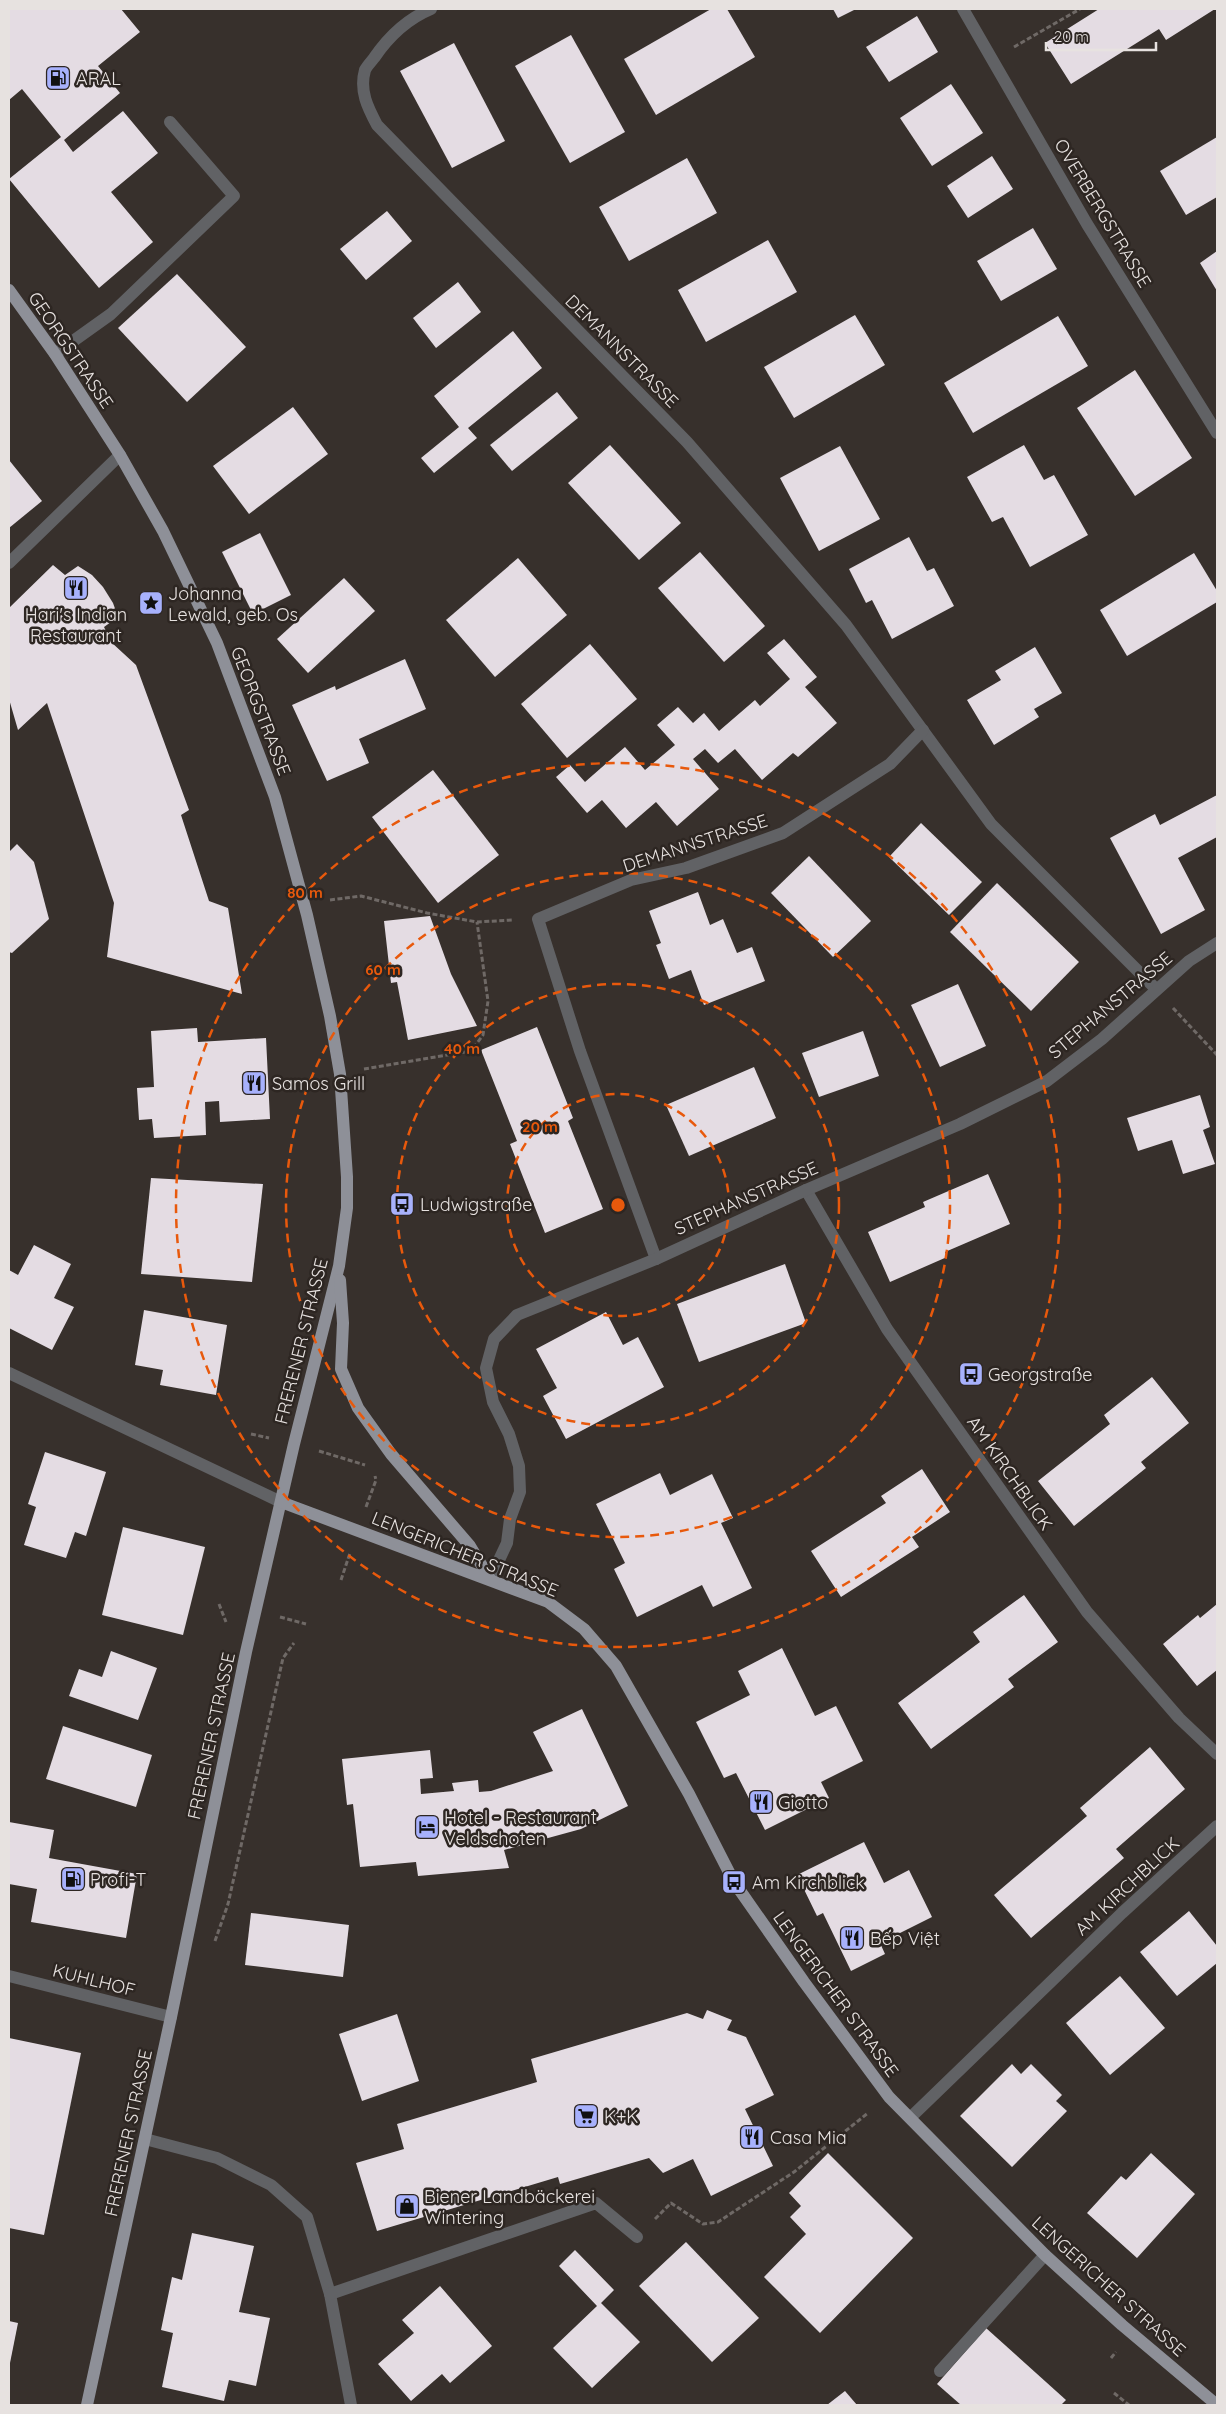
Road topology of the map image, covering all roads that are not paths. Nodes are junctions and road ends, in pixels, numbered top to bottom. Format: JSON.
{"nodes":[{"id":1,"x":431,"y":9,"type":"edge"},
{"id":2,"x":963,"y":9,"type":"edge"},
{"id":3,"x":170,"y":122,"type":"dead end"},
{"id":4,"x":9,"y":290,"type":"edge"},
{"id":5,"x":55,"y":354,"type":"junction"},
{"id":6,"x":1217,"y":433,"type":"edge"},
{"id":7,"x":120,"y":455,"type":"junction"},
{"id":8,"x":9,"y":563,"type":"edge"},
{"id":9,"x":923,"y":730,"type":"junction"},
{"id":10,"x":1217,"y":943,"type":"edge"},
{"id":11,"x":1156,"y":990,"type":"junction"},
{"id":12,"x":340,"y":1074,"type":"joint"},
{"id":13,"x":806,"y":1190,"type":"junction"},
{"id":14,"x":656,"y":1258,"type":"junction"},
{"id":15,"x":339,"y":1266,"type":"junction"},
{"id":16,"x":9,"y":1373,"type":"edge"},
{"id":17,"x":281,"y":1502,"type":"junction"},
{"id":18,"x":490,"y":1579,"type":"junction"},
{"id":19,"x":1217,"y":1754,"type":"edge"},
{"id":20,"x":1217,"y":1826,"type":"edge"},
{"id":21,"x":9,"y":1976,"type":"edge"},
{"id":22,"x":171,"y":2018,"type":"junction"},
{"id":23,"x":911,"y":2117,"type":"junction"},
{"id":24,"x":145,"y":2139,"type":"junction"},
{"id":25,"x":637,"y":2237,"type":"road end"},
{"id":26,"x":1045,"y":2255,"type":"junction"},
{"id":27,"x":330,"y":2294,"type":"junction"},
{"id":28,"x":940,"y":2372,"type":"dead end"},
{"id":29,"x":1216,"y":2404,"type":"edge"},
{"id":30,"x":87,"y":2405,"type":"edge"},
{"id":31,"x":351,"y":2405,"type":"edge"}],
"edges":[{"from":1,"to":9,"type":"street","name":"DEMANNSTRASSE"},
{"from":2,"to":6,"type":"street","name":"OVERBERGSTRASSE"},
{"from":3,"to":5,"type":"street"},
{"from":4,"to":5,"type":"main road","name":"GEORGSTRASSE"},
{"from":5,"to":7,"type":"main road","name":"GEORGSTRASSE"},
{"from":7,"to":8,"type":"street"},
{"from":7,"to":12,"type":"main road","name":"GEORGSTRASSE"},
{"from":9,"to":11,"type":"street","name":"DEMANNSTRASSE"},
{"from":9,"to":14,"type":"street","name":"DEMANNSTRASSE"},
{"from":10,"to":11,"type":"street","name":"STEPHANSTRASSE"},
{"from":11,"to":13,"type":"street","name":"STEPHANSTRASSE"},
{"from":12,"to":15,"type":"main road","name":"FRERENER STRASSE"},
{"from":13,"to":14,"type":"street","name":"STEPHANSTRASSE"},
{"from":13,"to":19,"type":"street","name":"AM KIRCHBLICK"},
{"from":14,"to":18,"type":"street","name":"STEPHANSTRASSE"},
{"from":15,"to":17,"type":"main road","name":"FRERENER STRASSE"},
{"from":15,"to":18,"type":"main road"},
{"from":16,"to":17,"type":"street"},
{"from":17,"to":18,"type":"main road","name":"LENGERICHER STRASSE"},
{"from":17,"to":22,"type":"main road","name":"FRERENER STRASSE"},
{"from":18,"to":23,"type":"main road","name":"LENGERICHER STRASSE"},
{"from":20,"to":23,"type":"street","name":"AM KIRCHBLICK"},
{"from":21,"to":22,"type":"street","name":"KUHLHOF"},
{"from":22,"to":24,"type":"main road","name":"FRERENER STRASSE"},
{"from":23,"to":26,"type":"main road","name":"LENGERICHER STRASSE"},
{"from":24,"to":27,"type":"street"},
{"from":24,"to":30,"type":"main road","name":"FRERENER STRASSE"},
{"from":25,"to":27,"type":"street"},
{"from":26,"to":28,"type":"street"},
{"from":26,"to":29,"type":"main road","name":"LENGERICHER STRASSE"},
{"from":27,"to":31,"type":"street"}]}
